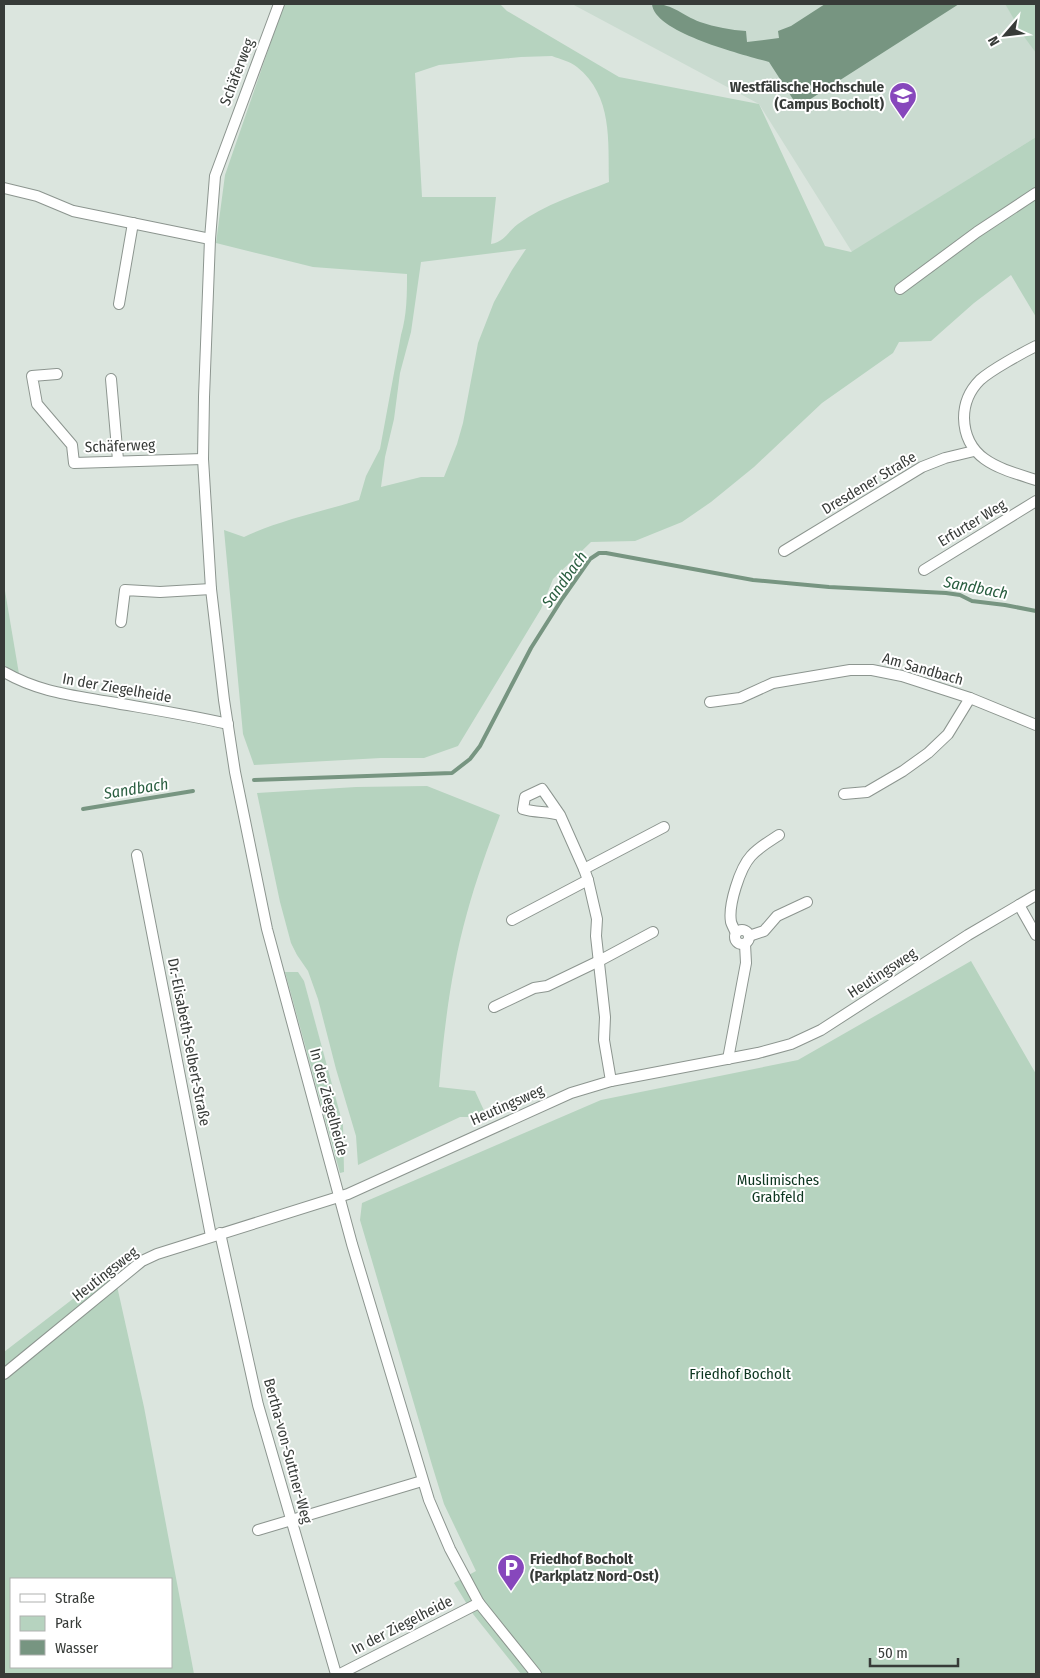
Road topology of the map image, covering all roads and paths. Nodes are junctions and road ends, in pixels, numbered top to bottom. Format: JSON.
{"nodes":[{"id":1,"x":279,"y":4,"type":"edge"},
{"id":2,"x":4,"y":188,"type":"edge"},
{"id":3,"x":1036,"y":193,"type":"edge"},
{"id":4,"x":132,"y":223,"type":"junction"},
{"id":5,"x":210,"y":239,"type":"junction"},
{"id":6,"x":900,"y":289,"type":"dead end"},
{"id":7,"x":119,"y":304,"type":"dead end"},
{"id":8,"x":1036,"y":346,"type":"edge"},
{"id":9,"x":57,"y":374,"type":"dead end"},
{"id":10,"x":111,"y":379,"type":"dead end"},
{"id":11,"x":974,"y":451,"type":"junction"},
{"id":12,"x":204,"y":459,"type":"junction"},
{"id":13,"x":118,"y":460,"type":"junction"},
{"id":14,"x":1036,"y":480,"type":"edge"},
{"id":15,"x":1036,"y":502,"type":"edge"},
{"id":16,"x":784,"y":551,"type":"dead end"},
{"id":17,"x":924,"y":570,"type":"dead end"},
{"id":18,"x":211,"y":589,"type":"junction"},
{"id":19,"x":121,"y":622,"type":"dead end"},
{"id":20,"x":4,"y":672,"type":"edge"},
{"id":21,"x":970,"y":698,"type":"junction"},
{"id":22,"x":224,"y":700,"type":"joint"},
{"id":23,"x":710,"y":702,"type":"dead end"},
{"id":24,"x":228,"y":724,"type":"junction"},
{"id":25,"x":1036,"y":725,"type":"edge"},
{"id":26,"x":844,"y":794,"type":"dead end"},
{"id":27,"x":560,"y":815,"type":"dead end"},
{"id":28,"x":664,"y":827,"type":"dead end"},
{"id":29,"x":780,"y":835,"type":"dead end"},
{"id":30,"x":137,"y":855,"type":"dead end"},
{"id":31,"x":584,"y":869,"type":"junction"},
{"id":32,"x":588,"y":880,"type":"junction"},
{"id":33,"x":1036,"y":895,"type":"edge"},
{"id":34,"x":807,"y":902,"type":"dead end"},
{"id":35,"x":1019,"y":905,"type":"junction"},
{"id":36,"x":512,"y":920,"type":"dead end"},
{"id":37,"x":653,"y":932,"type":"dead end"},
{"id":38,"x":1036,"y":935,"type":"edge"},
{"id":39,"x":747,"y":940,"type":"junction"},
{"id":40,"x":599,"y":961,"type":"junction"},
{"id":41,"x":494,"y":1007,"type":"dead end"},
{"id":42,"x":728,"y":1059,"type":"junction"},
{"id":43,"x":611,"y":1081,"type":"junction"},
{"id":44,"x":339,"y":1197,"type":"junction"},
{"id":45,"x":216,"y":1234,"type":"junction"},
{"id":46,"x":4,"y":1374,"type":"edge"},
{"id":47,"x":422,"y":1481,"type":"junction"},
{"id":48,"x":292,"y":1520,"type":"junction"},
{"id":49,"x":258,"y":1530,"type":"dead end"},
{"id":50,"x":479,"y":1603,"type":"junction"},
{"id":51,"x":338,"y":1674,"type":"edge"},
{"id":52,"x":536,"y":1674,"type":"edge"}],
"edges":[{"from":1,"to":5,"type":"street","name":"Schäferweg"},
{"from":2,"to":4,"type":"street"},
{"from":3,"to":6,"type":"street"},
{"from":4,"to":5,"type":"street"},
{"from":4,"to":7,"type":"street"},
{"from":5,"to":12,"type":"street","name":"Schäferweg"},
{"from":8,"to":11,"type":"street"},
{"from":9,"to":13,"type":"street","name":"Schäferweg"},
{"from":10,"to":13,"type":"street"},
{"from":11,"to":14,"type":"street"},
{"from":11,"to":16,"type":"street","name":"Dresdener Straße"},
{"from":12,"to":13,"type":"street","name":"Schäferweg"},
{"from":12,"to":18,"type":"street","name":"Schäferweg"},
{"from":15,"to":17,"type":"street","name":"Erfurter Weg"},
{"from":18,"to":19,"type":"street"},
{"from":18,"to":22,"type":"street","name":"Schäferweg"},
{"from":20,"to":24,"type":"street","name":"In der Ziegelheide"},
{"from":21,"to":23,"type":"street","name":"Am Sandbach"},
{"from":21,"to":25,"type":"street","name":"Am Sandbach"},
{"from":21,"to":26,"type":"street"},
{"from":22,"to":24,"type":"street","name":"In der Ziegelheide"},
{"from":24,"to":44,"type":"street","name":"In der Ziegelheide"},
{"from":27,"to":31,"type":"street"},
{"from":28,"to":31,"type":"street"},
{"from":29,"to":39,"type":"street"},
{"from":30,"to":45,"type":"street","name":"Dr.-Elisabeth-Selbert-Straße"},
{"from":31,"to":32,"type":"street"},
{"from":32,"to":36,"type":"street"},
{"from":32,"to":40,"type":"street"},
{"from":33,"to":35,"type":"street","name":"Heutingsweg"},
{"from":34,"to":39,"type":"street"},
{"from":35,"to":38,"type":"street"},
{"from":35,"to":42,"type":"street","name":"Heutingsweg"},
{"from":37,"to":40,"type":"street"},
{"from":39,"to":42,"type":"street"},
{"from":40,"to":41,"type":"street"},
{"from":40,"to":43,"type":"street"},
{"from":42,"to":43,"type":"street","name":"Heutingsweg"},
{"from":43,"to":44,"type":"street","name":"Heutingsweg"},
{"from":44,"to":45,"type":"street","name":"Heutingsweg"},
{"from":44,"to":47,"type":"street","name":"In der Ziegelheide"},
{"from":45,"to":46,"type":"street","name":"Heutingsweg"},
{"from":45,"to":48,"type":"street","name":"Bertha-von-Suttner-Weg"},
{"from":47,"to":48,"type":"street"},
{"from":47,"to":50,"type":"street","name":"In der Ziegelheide"},
{"from":48,"to":49,"type":"street"},
{"from":48,"to":51,"type":"street","name":"Bertha-von-Suttner-Weg"},
{"from":50,"to":51,"type":"street","name":"In der Ziegelheide"},
{"from":50,"to":52,"type":"street","name":"In der Ziegelheide"}]}
